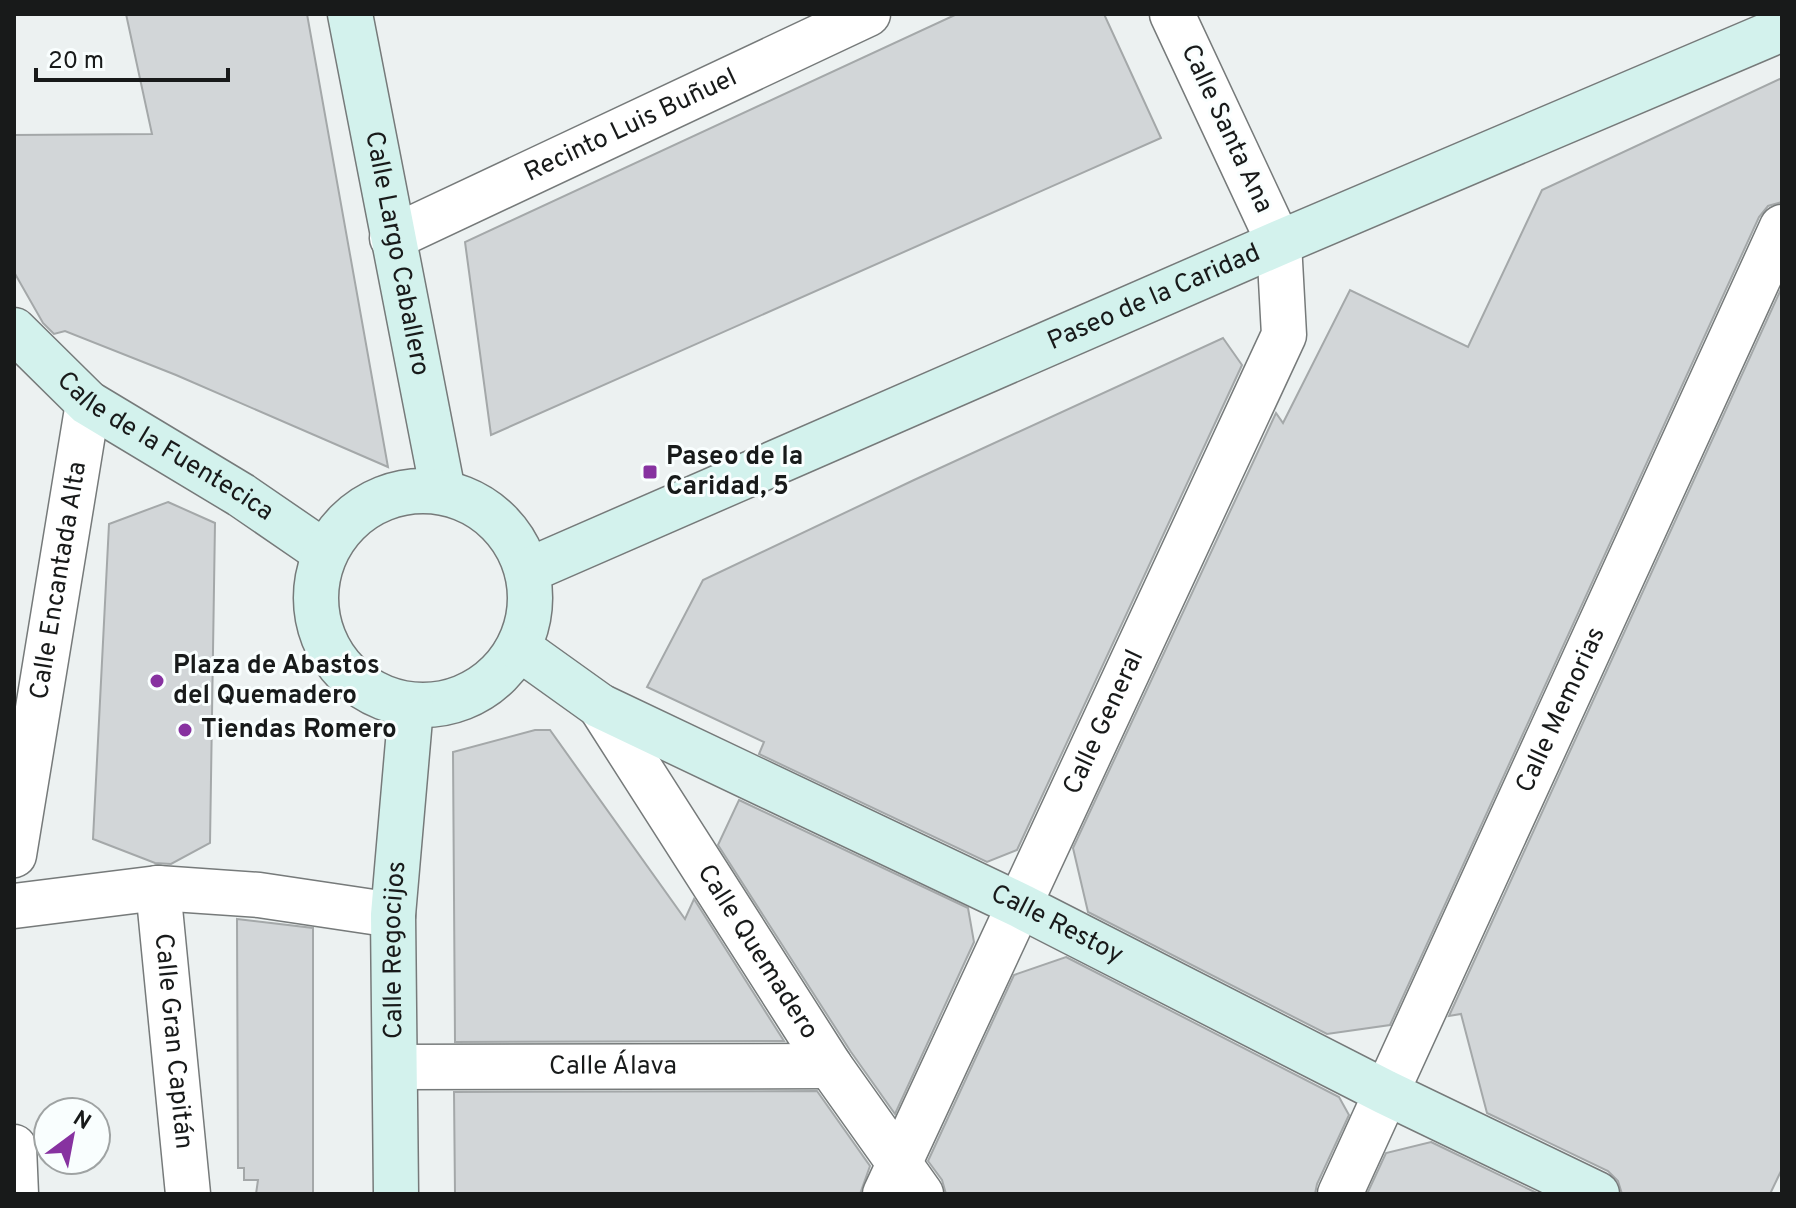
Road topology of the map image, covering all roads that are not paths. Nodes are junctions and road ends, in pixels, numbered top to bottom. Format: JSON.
{"nodes":[{"id":1,"x":350,"y":14,"type":"edge"},
{"id":2,"x":868,"y":14,"type":"edge"},
{"id":3,"x":1172,"y":14,"type":"edge"},
{"id":4,"x":1782,"y":29,"type":"edge"},
{"id":5,"x":1782,"y":227,"type":"edge"},
{"id":6,"x":392,"y":238,"type":"junction"},
{"id":7,"x":1279,"y":243,"type":"junction"},
{"id":8,"x":14,"y":330,"type":"edge"},
{"id":9,"x":88,"y":403,"type":"junction"},
{"id":10,"x":443,"y":492,"type":"junction"},
{"id":11,"x":324,"y":552,"type":"junction"},
{"id":12,"x":527,"y":571,"type":"junction"},
{"id":13,"x":519,"y":648,"type":"junction"},
{"id":14,"x":600,"y":706,"type":"junction"},
{"id":15,"x":411,"y":707,"type":"junction"},
{"id":16,"x":14,"y":855,"type":"edge"},
{"id":17,"x":158,"y":888,"type":"junction"},
{"id":18,"x":14,"y":906,"type":"edge"},
{"id":19,"x":1021,"y":906,"type":"junction"},
{"id":20,"x":393,"y":915,"type":"junction"},
{"id":21,"x":830,"y":1066,"type":"junction"},
{"id":22,"x":395,"y":1067,"type":"junction"},
{"id":23,"x":1385,"y":1092,"type":"junction"},
{"id":24,"x":14,"y":1147,"type":"edge"},
{"id":25,"x":902,"y":1184,"type":"edge"},
{"id":26,"x":16,"y":1194,"type":"edge"},
{"id":27,"x":188,"y":1194,"type":"edge"},
{"id":28,"x":396,"y":1194,"type":"edge"},
{"id":29,"x":1340,"y":1194,"type":"edge"},
{"id":30,"x":1597,"y":1194,"type":"edge"}],
"edges":[{"from":1,"to":6,"type":"street","name":"Calle Largo Caballero"},
{"from":2,"to":6,"type":"street","name":"Recinto Luis Buñuel"},
{"from":3,"to":7,"type":"street","name":"Calle Santa Ana"},
{"from":4,"to":7,"type":"street","name":"Paseo de la Caridad"},
{"from":5,"to":23,"type":"street","name":"Calle Memorias"},
{"from":6,"to":10,"type":"street","name":"Calle Largo Caballero"},
{"from":7,"to":12,"type":"street","name":"Paseo de la Caridad"},
{"from":7,"to":19,"type":"street","name":"Calle General"},
{"from":8,"to":9,"type":"street","name":"Calle de la Fuentecica"},
{"from":9,"to":11,"type":"street","name":"Calle de la Fuentecica"},
{"from":9,"to":16,"type":"street","name":"Calle Encantada Alta"},
{"from":10,"to":11,"type":"street"},
{"from":10,"to":12,"type":"street"},
{"from":11,"to":15,"type":"street"},
{"from":12,"to":13,"type":"street"},
{"from":13,"to":14,"type":"street","name":"Calle Restoy"},
{"from":13,"to":15,"type":"street"},
{"from":14,"to":19,"type":"street","name":"Calle Restoy"},
{"from":14,"to":21,"type":"street","name":"Calle Quemadero"},
{"from":15,"to":20,"type":"street","name":"Calle Regocijos"},
{"from":17,"to":18,"type":"street"},
{"from":17,"to":20,"type":"street"},
{"from":17,"to":27,"type":"street","name":"Calle Gran Capitán"},
{"from":19,"to":23,"type":"street","name":"Calle Restoy"},
{"from":19,"to":25,"type":"street","name":"Calle General"},
{"from":20,"to":22,"type":"street","name":"Calle Regocijos"},
{"from":21,"to":22,"type":"street","name":"Calle Álava"},
{"from":21,"to":25,"type":"street","name":"Calle Quemadero"},
{"from":22,"to":28,"type":"street","name":"Calle Regocijos"},
{"from":23,"to":29,"type":"street","name":"Calle Memorias"},
{"from":23,"to":30,"type":"street","name":"Calle Restoy"},
{"from":24,"to":26,"type":"street"}]}
